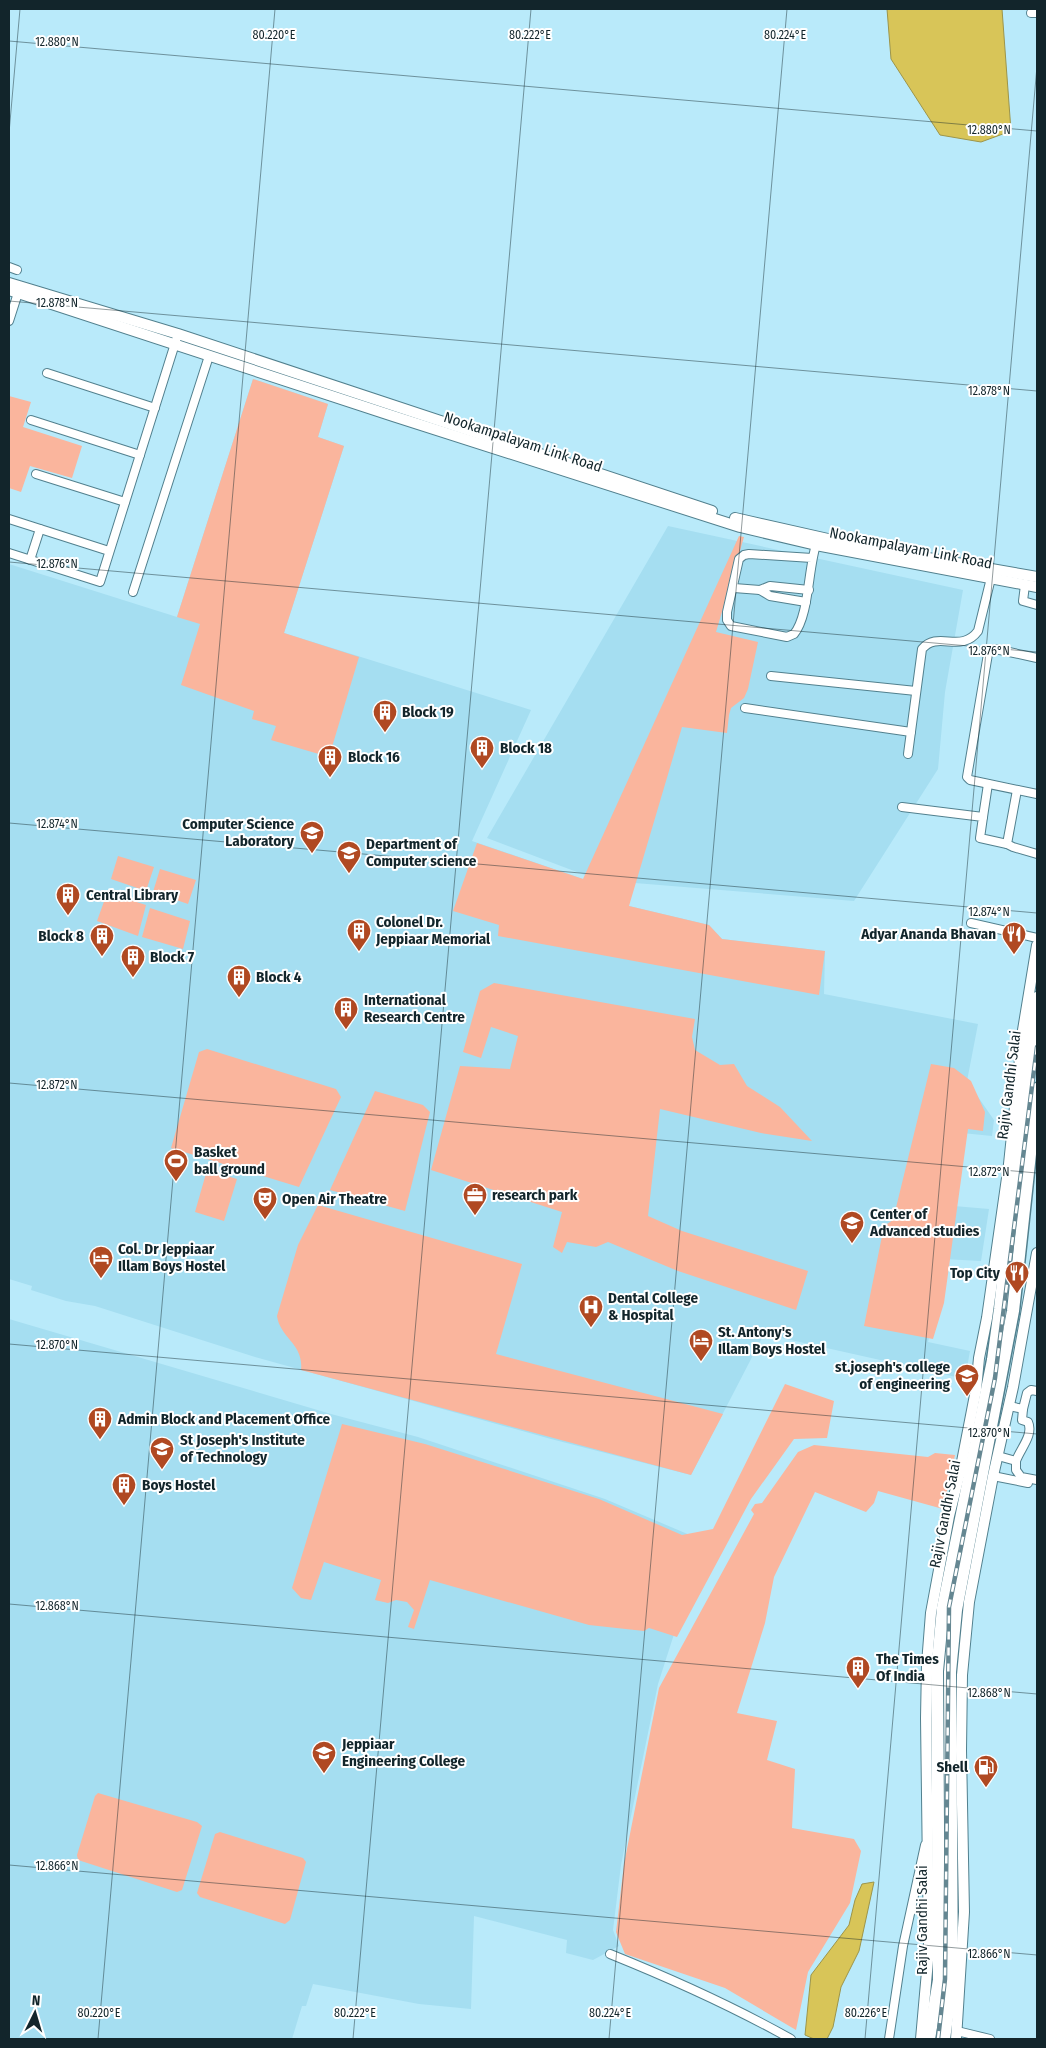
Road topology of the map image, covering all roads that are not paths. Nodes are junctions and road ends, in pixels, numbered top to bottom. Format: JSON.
{"nodes":[{"id":1,"x":9,"y":267,"type":"edge"},
{"id":2,"x":17,"y":270,"type":"dead end"},
{"id":3,"x":9,"y":283,"type":"edge"},
{"id":4,"x":13,"y":292,"type":"edge"},
{"id":5,"x":9,"y":321,"type":"edge"},
{"id":6,"x":178,"y":334,"type":"junction"},
{"id":7,"x":175,"y":345,"type":"junction"},
{"id":8,"x":210,"y":356,"type":"junction"},
{"id":9,"x":47,"y":373,"type":"dead end"},
{"id":10,"x":155,"y":408,"type":"junction"},
{"id":11,"x":31,"y":420,"type":"dead end"},
{"id":12,"x":140,"y":455,"type":"junction"},
{"id":13,"x":36,"y":474,"type":"dead end"},
{"id":14,"x":125,"y":502,"type":"junction"},
{"id":15,"x":9,"y":519,"type":"edge"},
{"id":16,"x":40,"y":529,"type":"junction"},
{"id":17,"x":816,"y":545,"type":"junction"},
{"id":18,"x":109,"y":551,"type":"junction"},
{"id":19,"x":9,"y":553,"type":"edge"},
{"id":20,"x":812,"y":558,"type":"junction"},
{"id":21,"x":30,"y":560,"type":"junction"},
{"id":22,"x":1037,"y":577,"type":"edge"},
{"id":23,"x":991,"y":578,"type":"junction"},
{"id":24,"x":1025,"y":585,"type":"junction"},
{"id":25,"x":1037,"y":587,"type":"edge"},
{"id":26,"x":734,"y":588,"type":"junction"},
{"id":27,"x":760,"y":590,"type":"junction"},
{"id":28,"x":808,"y":590,"type":"junction"},
{"id":29,"x":133,"y":592,"type":"dead end"},
{"id":30,"x":806,"y":602,"type":"junction"},
{"id":31,"x":1037,"y":605,"type":"edge"},
{"id":32,"x":1037,"y":658,"type":"edge"},
{"id":33,"x":771,"y":676,"type":"dead end"},
{"id":34,"x":916,"y":691,"type":"junction"},
{"id":35,"x":745,"y":708,"type":"dead end"},
{"id":36,"x":911,"y":732,"type":"junction"},
{"id":37,"x":908,"y":754,"type":"dead end"},
{"id":38,"x":988,"y":784,"type":"junction"},
{"id":39,"x":1017,"y":790,"type":"junction"},
{"id":40,"x":1037,"y":794,"type":"edge"},
{"id":41,"x":902,"y":807,"type":"dead end"},
{"id":42,"x":983,"y":817,"type":"junction"},
{"id":43,"x":1007,"y":844,"type":"junction"},
{"id":44,"x":1037,"y":854,"type":"edge"},
{"id":45,"x":971,"y":923,"type":"dead end"},
{"id":46,"x":1037,"y":938,"type":"edge"},
{"id":47,"x":1037,"y":945,"type":"edge"},
{"id":48,"x":1037,"y":998,"type":"edge"},
{"id":49,"x":1037,"y":1089,"type":"edge"},
{"id":50,"x":1037,"y":1253,"type":"edge"},
{"id":51,"x":1037,"y":1391,"type":"edge"},
{"id":52,"x":1009,"y":1406,"type":"junction"},
{"id":53,"x":1023,"y":1409,"type":"junction"},
{"id":54,"x":976,"y":1439,"type":"junction"},
{"id":55,"x":989,"y":1442,"type":"junction"},
{"id":56,"x":998,"y":1456,"type":"junction"},
{"id":57,"x":1016,"y":1461,"type":"junction"},
{"id":58,"x":993,"y":1476,"type":"junction"},
{"id":59,"x":1037,"y":1480,"type":"edge"},
{"id":60,"x":1037,"y":1485,"type":"edge"},
{"id":61,"x":929,"y":1827,"type":"junction"},
{"id":62,"x":934,"y":1885,"type":"junction"},
{"id":63,"x":610,"y":1954,"type":"dead end"},
{"id":64,"x":957,"y":2035,"type":"edge"},
{"id":65,"x":791,"y":2039,"type":"edge"},
{"id":66,"x":889,"y":2039,"type":"edge"},
{"id":67,"x":921,"y":2039,"type":"edge"},
{"id":68,"x":930,"y":2039,"type":"edge"},
{"id":69,"x":944,"y":2039,"type":"edge"},
{"id":70,"x":990,"y":2039,"type":"edge"}],
"edges":[{"from":1,"to":2,"type":"street"},
{"from":3,"to":6,"type":"street","name":"Nookampalayam Link Road"},
{"from":4,"to":5,"type":"street"},
{"from":4,"to":7,"type":"street","name":"Nookampalayam Link Road"},
{"from":6,"to":7,"type":"street"},
{"from":6,"to":22,"type":"street","name":"Nookampalayam Link Road"},
{"from":7,"to":8,"type":"street","name":"Nookampalayam Link Road"},
{"from":7,"to":10,"type":"street"},
{"from":8,"to":17,"type":"street","name":"Nookampalayam Link Road"},
{"from":8,"to":29,"type":"street"},
{"from":9,"to":10,"type":"street"},
{"from":10,"to":12,"type":"street"},
{"from":11,"to":12,"type":"street"},
{"from":12,"to":14,"type":"street"},
{"from":13,"to":14,"type":"street"},
{"from":14,"to":18,"type":"street"},
{"from":15,"to":16,"type":"street"},
{"from":16,"to":18,"type":"street"},
{"from":16,"to":21,"type":"street"},
{"from":17,"to":20,"type":"street"},
{"from":17,"to":23,"type":"street","name":"Nookampalayam Link Road"},
{"from":18,"to":21,"type":"street"},
{"from":19,"to":21,"type":"street"},
{"from":20,"to":26,"type":"street"},
{"from":20,"to":28,"type":"street"},
{"from":23,"to":24,"type":"street","name":"Nookampalayam Link Road"},
{"from":23,"to":34,"type":"street"},
{"from":24,"to":25,"type":"street","name":"Nookampalayam Link Road"},
{"from":24,"to":31,"type":"street"},
{"from":26,"to":27,"type":"street"},
{"from":26,"to":30,"type":"street"},
{"from":27,"to":28,"type":"street"},
{"from":27,"to":30,"type":"street"},
{"from":28,"to":30,"type":"street"},
{"from":32,"to":38,"type":"street"},
{"from":33,"to":34,"type":"street"},
{"from":34,"to":36,"type":"street"},
{"from":35,"to":36,"type":"street"},
{"from":36,"to":37,"type":"street"},
{"from":38,"to":39,"type":"street"},
{"from":38,"to":42,"type":"street"},
{"from":39,"to":40,"type":"street"},
{"from":39,"to":43,"type":"street"},
{"from":41,"to":42,"type":"street"},
{"from":42,"to":43,"type":"street"},
{"from":43,"to":44,"type":"street"},
{"from":45,"to":46,"type":"street"},
{"from":47,"to":61,"type":"street"},
{"from":48,"to":54,"type":"main road","name":"Rajiv Gandhi Salai"},
{"from":49,"to":55,"type":"main road","name":"Rajiv Gandhi Salai"},
{"from":50,"to":52,"type":"street"},
{"from":51,"to":53,"type":"street"},
{"from":52,"to":53,"type":"street"},
{"from":52,"to":56,"type":"street"},
{"from":53,"to":57,"type":"street"},
{"from":54,"to":55,"type":"main road"},
{"from":54,"to":62,"type":"main road","name":"Rajiv Gandhi Salai"},
{"from":55,"to":69,"type":"main road","name":"Rajiv Gandhi Salai"},
{"from":56,"to":57,"type":"street"},
{"from":56,"to":58,"type":"street"},
{"from":57,"to":59,"type":"street"},
{"from":58,"to":60,"type":"street"},
{"from":58,"to":64,"type":"street"},
{"from":61,"to":62,"type":"street"},
{"from":61,"to":66,"type":"street"},
{"from":62,"to":67,"type":"street"},
{"from":62,"to":68,"type":"main road","name":"Rajiv Gandhi Salai"},
{"from":63,"to":65,"type":"street"},
{"from":64,"to":70,"type":"street"}]}
